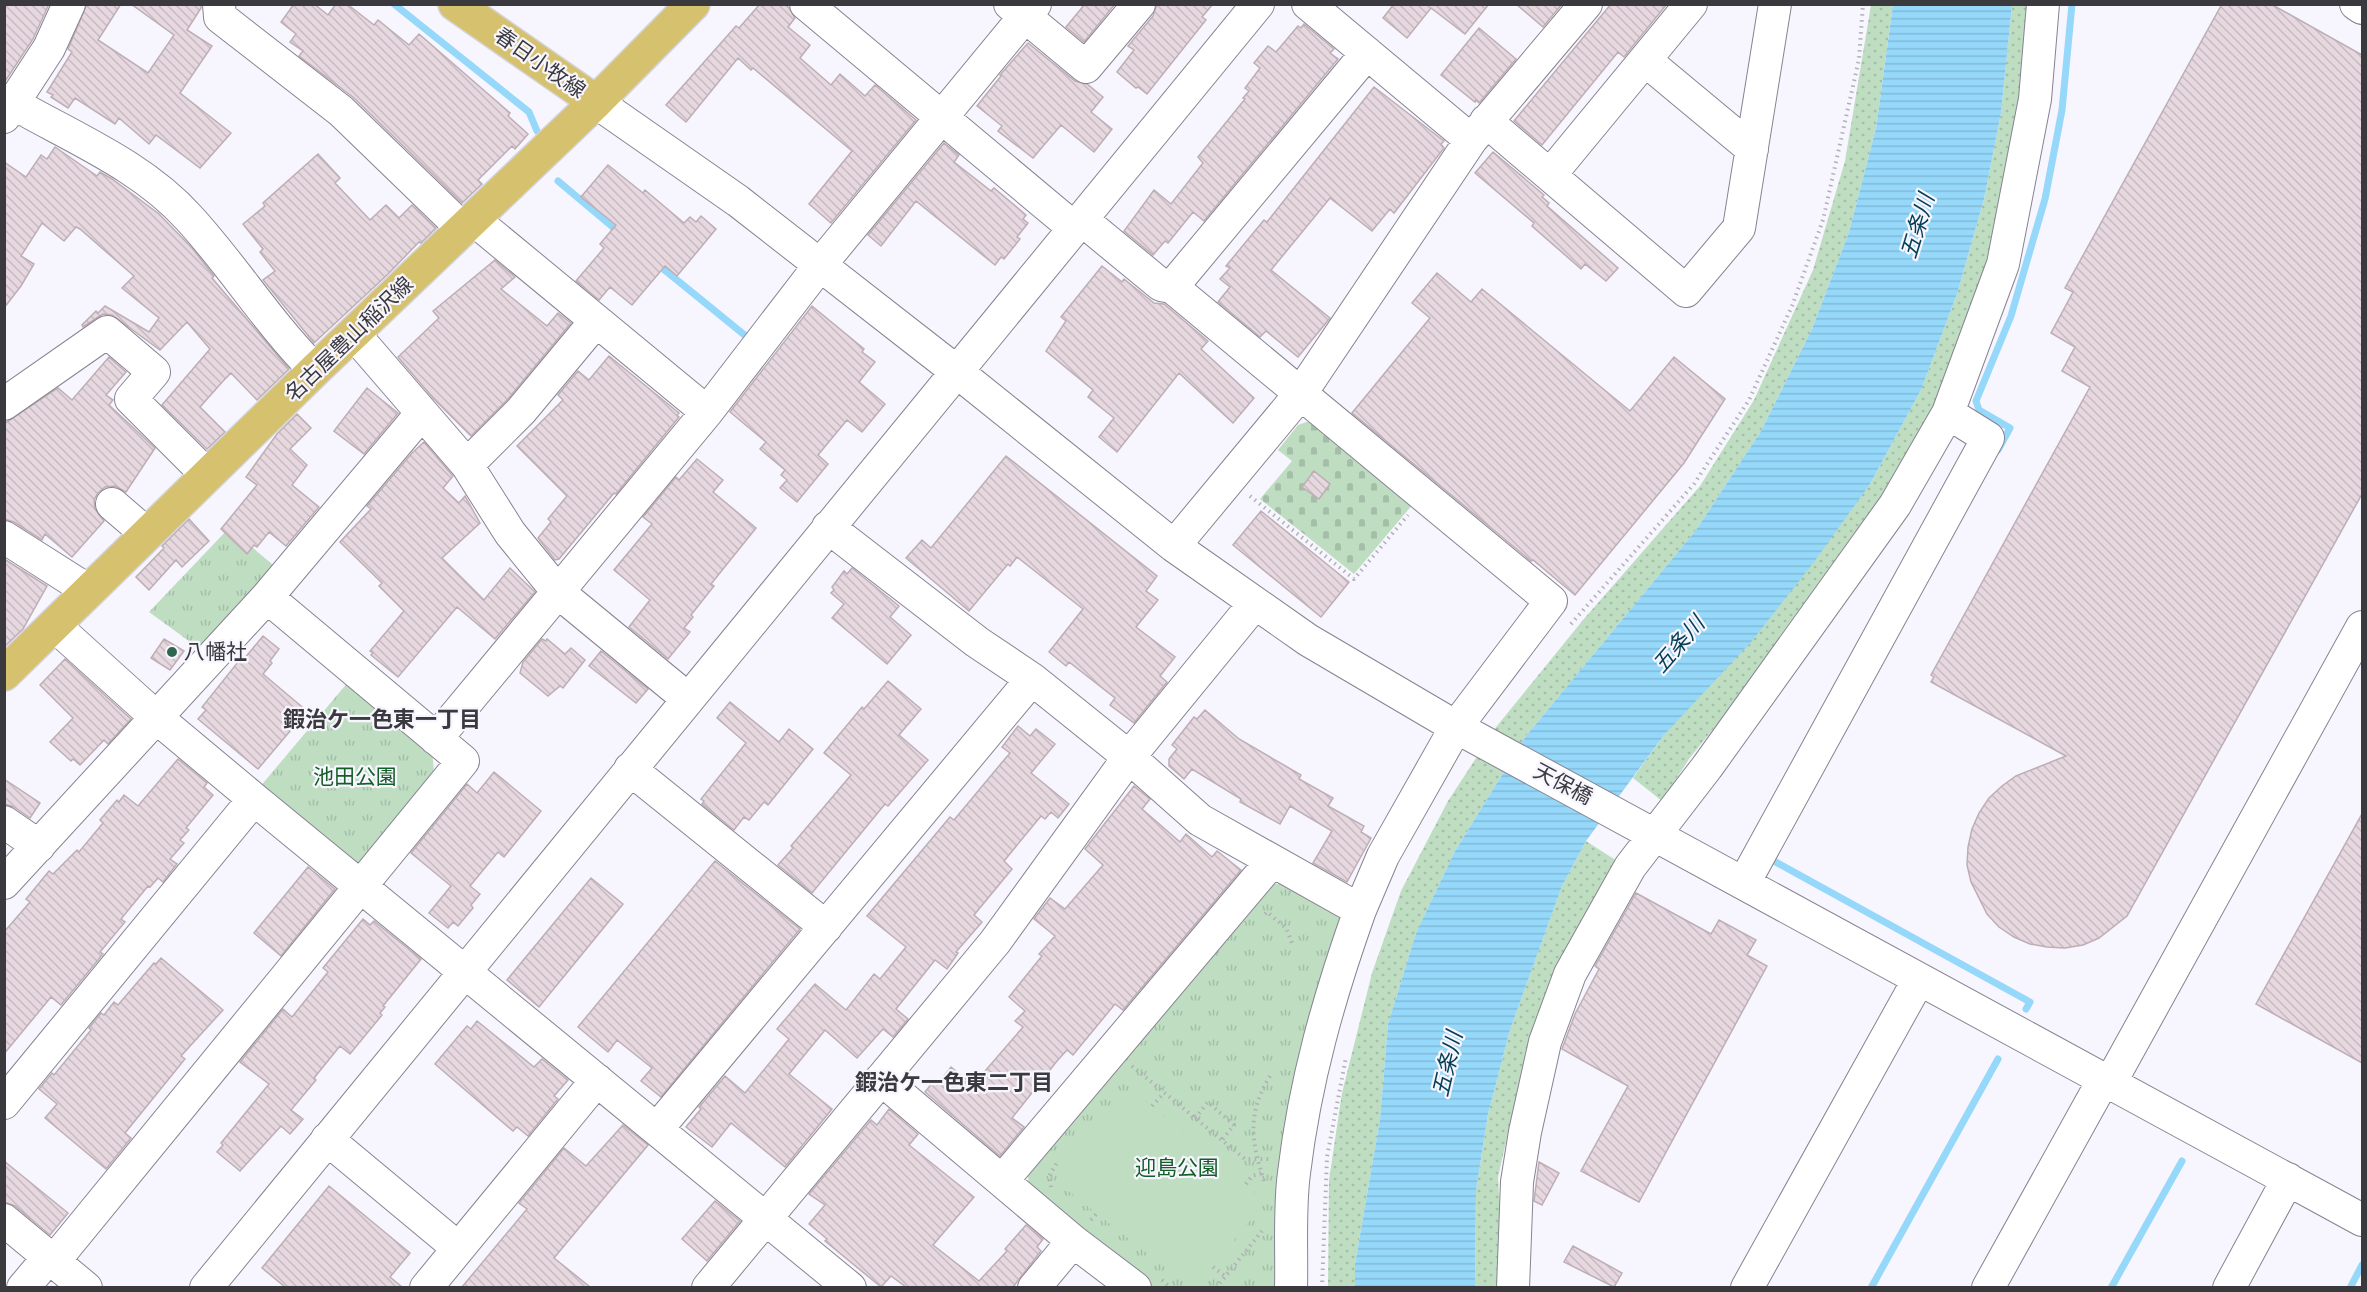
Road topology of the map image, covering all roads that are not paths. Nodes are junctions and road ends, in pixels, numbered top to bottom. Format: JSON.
{"nodes":[{"id":1,"x":69,"y":4,"type":"edge"},
{"id":2,"x":219,"y":4,"type":"edge"},
{"id":3,"x":455,"y":4,"type":"edge"},
{"id":4,"x":693,"y":4,"type":"edge"},
{"id":5,"x":806,"y":4,"type":"edge"},
{"id":6,"x":1139,"y":4,"type":"edge"},
{"id":7,"x":1258,"y":4,"type":"edge"},
{"id":8,"x":1308,"y":4,"type":"edge"},
{"id":9,"x":1586,"y":4,"type":"edge"},
{"id":10,"x":1691,"y":4,"type":"edge"},
{"id":11,"x":1775,"y":4,"type":"edge"},
{"id":12,"x":2043,"y":4,"type":"edge"},
{"id":13,"x":2356,"y":4,"type":"edge"},
{"id":14,"x":1023,"y":8,"type":"edge"},
{"id":15,"x":2362,"y":8,"type":"edge"},
{"id":16,"x":1367,"y":53,"type":"junction"},
{"id":17,"x":1645,"y":60,"type":"junction"},
{"id":18,"x":596,"y":102,"type":"junction"},
{"id":19,"x":7,"y":111,"type":"edge"},
{"id":20,"x":941,"y":118,"type":"junction"},
{"id":21,"x":1479,"y":130,"type":"junction"},
{"id":22,"x":1752,"y":149,"type":"junction"},
{"id":23,"x":1550,"y":175,"type":"junction"},
{"id":24,"x":468,"y":224,"type":"junction"},
{"id":25,"x":1077,"y":224,"type":"junction"},
{"id":26,"x":820,"y":265,"type":"junction"},
{"id":27,"x":1172,"y":287,"type":"junction"},
{"id":28,"x":596,"y":321,"type":"junction"},
{"id":29,"x":354,"y":334,"type":"junction"},
{"id":30,"x":315,"y":370,"type":"junction"},
{"id":31,"x":956,"y":371,"type":"junction"},
{"id":32,"x":1301,"y":393,"type":"junction"},
{"id":33,"x":4,"y":404,"type":"edge"},
{"id":34,"x":707,"y":412,"type":"junction"},
{"id":35,"x":422,"y":413,"type":"junction"},
{"id":36,"x":1948,"y":413,"type":"junction"},
{"id":37,"x":466,"y":465,"type":"junction"},
{"id":38,"x":207,"y":475,"type":"junction"},
{"id":39,"x":112,"y":504,"type":"dead end"},
{"id":40,"x":828,"y":527,"type":"junction"},
{"id":41,"x":147,"y":534,"type":"junction"},
{"id":42,"x":4,"y":537,"type":"edge"},
{"id":43,"x":1174,"y":546,"type":"junction"},
{"id":44,"x":89,"y":591,"type":"junction"},
{"id":45,"x":558,"y":592,"type":"junction"},
{"id":46,"x":267,"y":597,"type":"junction"},
{"id":47,"x":1255,"y":603,"type":"junction"},
{"id":48,"x":54,"y":625,"type":"junction"},
{"id":49,"x":2362,"y":627,"type":"edge"},
{"id":50,"x":4,"y":674,"type":"edge"},
{"id":51,"x":1032,"y":679,"type":"junction"},
{"id":52,"x":688,"y":699,"type":"junction"},
{"id":53,"x":157,"y":718,"type":"junction"},
{"id":54,"x":1469,"y":734,"type":"junction"},
{"id":55,"x":436,"y":739,"type":"junction"},
{"id":56,"x":1129,"y":758,"type":"junction"},
{"id":57,"x":630,"y":769,"type":"junction"},
{"id":58,"x":254,"y":799,"type":"junction"},
{"id":59,"x":4,"y":822,"type":"edge"},
{"id":60,"x":1649,"y":831,"type":"junction"},
{"id":61,"x":39,"y":846,"type":"junction"},
{"id":62,"x":1272,"y":861,"type":"junction"},
{"id":63,"x":4,"y":883,"type":"edge"},
{"id":64,"x":1744,"y":883,"type":"junction"},
{"id":65,"x":361,"y":886,"type":"junction"},
{"id":66,"x":1360,"y":910,"type":"junction"},
{"id":67,"x":826,"y":927,"type":"junction"},
{"id":68,"x":465,"y":971,"type":"junction"},
{"id":69,"x":1919,"y":979,"type":"junction"},
{"id":70,"x":881,"y":1079,"type":"junction"},
{"id":71,"x":597,"y":1080,"type":"junction"},
{"id":72,"x":2107,"y":1081,"type":"junction"},
{"id":73,"x":4,"y":1103,"type":"edge"},
{"id":74,"x":657,"y":1129,"type":"junction"},
{"id":75,"x":327,"y":1139,"type":"junction"},
{"id":76,"x":2288,"y":1179,"type":"junction"},
{"id":77,"x":1002,"y":1181,"type":"junction"},
{"id":78,"x":766,"y":1218,"type":"junction"},
{"id":79,"x":4,"y":1220,"type":"edge"},
{"id":80,"x":2362,"y":1220,"type":"edge"},
{"id":81,"x":1073,"y":1241,"type":"junction"},
{"id":82,"x":458,"y":1248,"type":"junction"},
{"id":83,"x":52,"y":1259,"type":"junction"},
{"id":84,"x":1144,"y":1280,"type":"edge"},
{"id":85,"x":23,"y":1287,"type":"edge"},
{"id":86,"x":86,"y":1287,"type":"edge"},
{"id":87,"x":206,"y":1287,"type":"edge"},
{"id":88,"x":426,"y":1287,"type":"edge"},
{"id":89,"x":708,"y":1287,"type":"edge"},
{"id":90,"x":850,"y":1287,"type":"edge"},
{"id":91,"x":1034,"y":1287,"type":"edge"},
{"id":92,"x":1291,"y":1287,"type":"edge"},
{"id":93,"x":1513,"y":1287,"type":"edge"},
{"id":94,"x":1747,"y":1287,"type":"edge"},
{"id":95,"x":1988,"y":1287,"type":"edge"},
{"id":96,"x":2229,"y":1287,"type":"edge"}],
"edges":[{"from":1,"to":19,"type":"street"},
{"from":2,"to":24,"type":"street"},
{"from":3,"to":18,"type":"main road","name":"春日小牧線"},
{"from":4,"to":18,"type":"main road","name":"名古屋豊山稲沢線"},
{"from":5,"to":20,"type":"street"},
{"from":6,"to":14,"type":"street"},
{"from":7,"to":25,"type":"street"},
{"from":8,"to":16,"type":"street"},
{"from":9,"to":21,"type":"street"},
{"from":10,"to":17,"type":"street"},
{"from":11,"to":22,"type":"street"},
{"from":12,"to":36,"type":"street"},
{"from":13,"to":15,"type":"street"},
{"from":14,"to":20,"type":"street"},
{"from":16,"to":21,"type":"street"},
{"from":16,"to":27,"type":"street"},
{"from":17,"to":22,"type":"street"},
{"from":17,"to":23,"type":"street"},
{"from":18,"to":24,"type":"main road","name":"名古屋豊山稲沢線"},
{"from":18,"to":26,"type":"street","name":"天保橋"},
{"from":19,"to":30,"type":"street"},
{"from":20,"to":25,"type":"street"},
{"from":20,"to":26,"type":"street"},
{"from":21,"to":23,"type":"street"},
{"from":21,"to":32,"type":"street"},
{"from":22,"to":23,"type":"street"},
{"from":24,"to":28,"type":"street"},
{"from":24,"to":29,"type":"main road","name":"名古屋豊山稲沢線"},
{"from":25,"to":27,"type":"street"},
{"from":25,"to":31,"type":"street"},
{"from":26,"to":31,"type":"street","name":"天保橋"},
{"from":26,"to":34,"type":"street"},
{"from":27,"to":32,"type":"street"},
{"from":28,"to":34,"type":"street"},
{"from":28,"to":37,"type":"street"},
{"from":29,"to":30,"type":"main road","name":"名古屋豊山稲沢線"},
{"from":29,"to":35,"type":"street"},
{"from":30,"to":38,"type":"main road","name":"名古屋豊山稲沢線"},
{"from":31,"to":40,"type":"street"},
{"from":31,"to":43,"type":"street","name":"天保橋"},
{"from":32,"to":43,"type":"street"},
{"from":32,"to":54,"type":"street"},
{"from":33,"to":38,"type":"street"},
{"from":34,"to":45,"type":"street"},
{"from":35,"to":37,"type":"street"},
{"from":35,"to":46,"type":"street"},
{"from":36,"to":60,"type":"street"},
{"from":36,"to":64,"type":"street"},
{"from":37,"to":45,"type":"street"},
{"from":38,"to":41,"type":"main road","name":"名古屋豊山稲沢線"},
{"from":39,"to":41,"type":"street"},
{"from":40,"to":51,"type":"street"},
{"from":40,"to":52,"type":"street"},
{"from":41,"to":44,"type":"main road","name":"名古屋豊山稲沢線"},
{"from":42,"to":44,"type":"street"},
{"from":43,"to":47,"type":"street","name":"天保橋"},
{"from":44,"to":48,"type":"main road","name":"名古屋豊山稲沢線"},
{"from":45,"to":52,"type":"street"},
{"from":45,"to":55,"type":"street"},
{"from":46,"to":53,"type":"street"},
{"from":46,"to":55,"type":"street"},
{"from":47,"to":54,"type":"street","name":"天保橋"},
{"from":47,"to":56,"type":"street"},
{"from":48,"to":50,"type":"main road","name":"名古屋豊山稲沢線"},
{"from":48,"to":53,"type":"street"},
{"from":49,"to":72,"type":"street"},
{"from":51,"to":56,"type":"street"},
{"from":51,"to":67,"type":"street"},
{"from":52,"to":57,"type":"street"},
{"from":53,"to":58,"type":"street"},
{"from":53,"to":61,"type":"street"},
{"from":54,"to":60,"type":"street","name":"天保橋"},
{"from":54,"to":66,"type":"street"},
{"from":55,"to":65,"type":"street"},
{"from":56,"to":62,"type":"street"},
{"from":56,"to":70,"type":"street"},
{"from":57,"to":67,"type":"street"},
{"from":57,"to":68,"type":"street"},
{"from":58,"to":65,"type":"street"},
{"from":58,"to":73,"type":"street"},
{"from":59,"to":61,"type":"street"},
{"from":60,"to":64,"type":"street","name":"天保橋"},
{"from":60,"to":93,"type":"street"},
{"from":61,"to":63,"type":"street"},
{"from":62,"to":66,"type":"street"},
{"from":62,"to":77,"type":"street"},
{"from":64,"to":69,"type":"street","name":"天保橋"},
{"from":65,"to":68,"type":"street"},
{"from":65,"to":83,"type":"street"},
{"from":66,"to":92,"type":"street"},
{"from":67,"to":74,"type":"street"},
{"from":68,"to":71,"type":"street"},
{"from":68,"to":75,"type":"street"},
{"from":69,"to":72,"type":"street","name":"天保橋"},
{"from":69,"to":94,"type":"street"},
{"from":70,"to":77,"type":"street"},
{"from":70,"to":78,"type":"street"},
{"from":71,"to":74,"type":"street"},
{"from":71,"to":82,"type":"street"},
{"from":72,"to":76,"type":"street","name":"天保橋"},
{"from":72,"to":95,"type":"street"},
{"from":74,"to":78,"type":"street"},
{"from":75,"to":82,"type":"street"},
{"from":75,"to":87,"type":"street"},
{"from":76,"to":80,"type":"street","name":"天保橋"},
{"from":76,"to":96,"type":"street"},
{"from":77,"to":81,"type":"street"},
{"from":78,"to":89,"type":"street"},
{"from":78,"to":90,"type":"street"},
{"from":79,"to":83,"type":"street"},
{"from":81,"to":84,"type":"street"},
{"from":81,"to":91,"type":"street"},
{"from":82,"to":88,"type":"street"},
{"from":83,"to":85,"type":"street"},
{"from":83,"to":86,"type":"street"}]}
